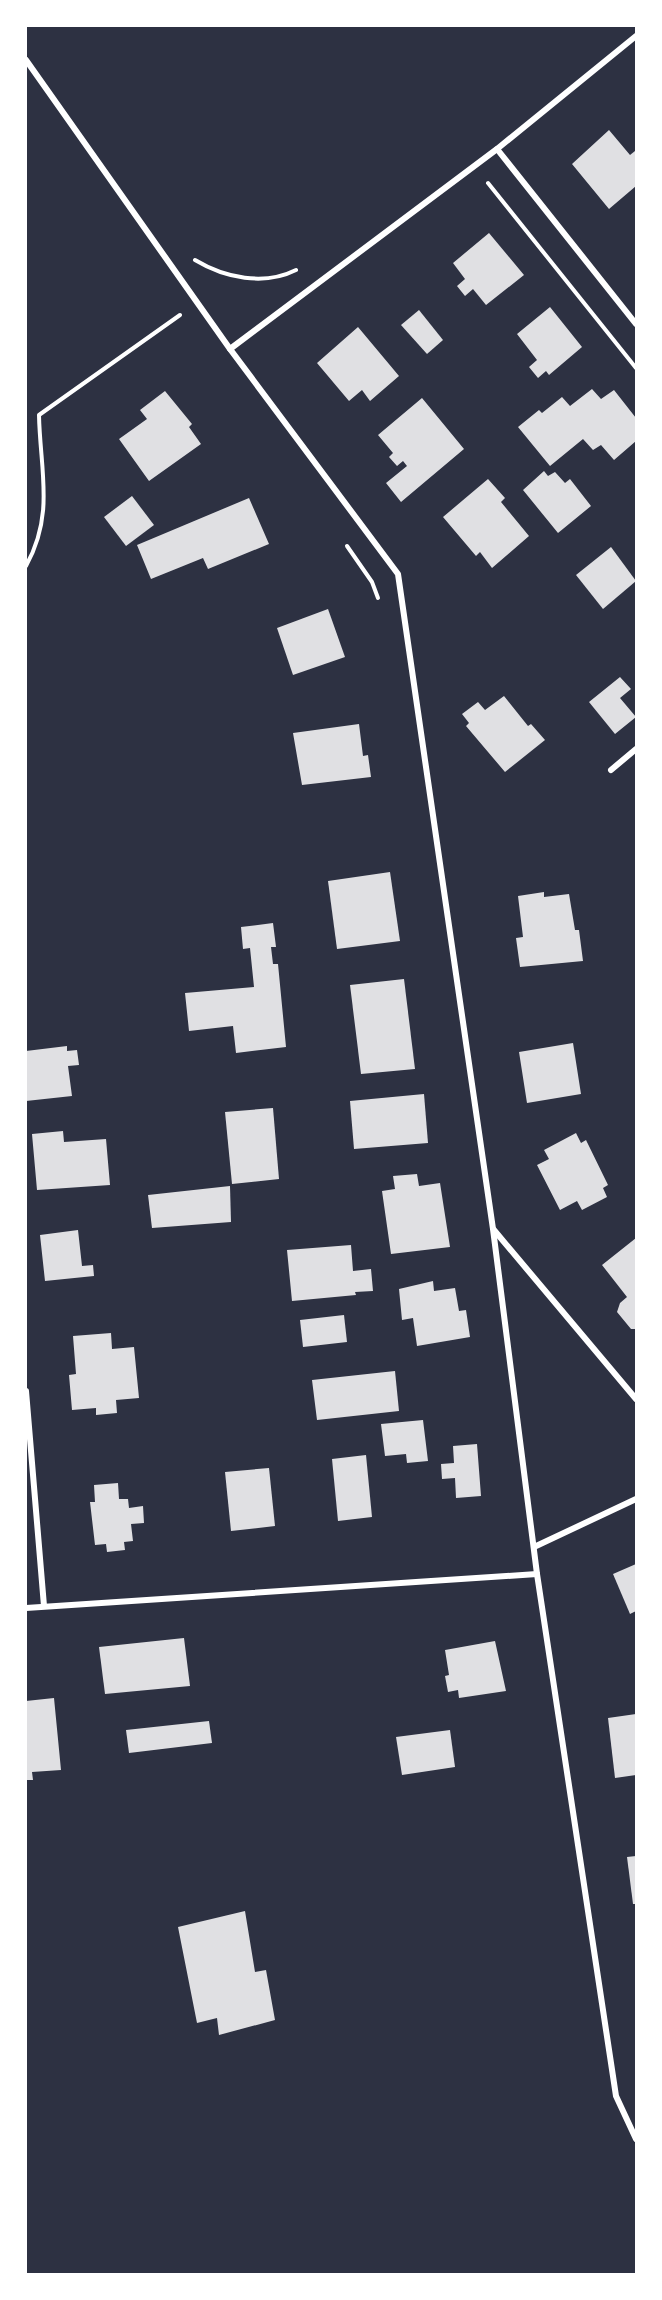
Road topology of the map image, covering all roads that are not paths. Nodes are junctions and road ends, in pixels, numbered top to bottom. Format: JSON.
{"nodes":[{"id":1,"x":636,"y":36,"type":"edge"},
{"id":2,"x":26,"y":60,"type":"edge"},
{"id":3,"x":497,"y":149,"type":"junction"},
{"id":4,"x":636,"y":324,"type":"edge"},
{"id":5,"x":230,"y":349,"type":"junction"},
{"id":6,"x":636,"y":749,"type":"edge"},
{"id":7,"x":611,"y":770,"type":"dead end"},
{"id":8,"x":494,"y":1229,"type":"junction"},
{"id":9,"x":26,"y":1391,"type":"edge"},
{"id":10,"x":636,"y":1399,"type":"edge"},
{"id":11,"x":636,"y":1499,"type":"edge"},
{"id":12,"x":534,"y":1547,"type":"junction"},
{"id":13,"x":537,"y":1574,"type":"junction"},
{"id":14,"x":44,"y":1606,"type":"junction"},
{"id":15,"x":26,"y":1608,"type":"edge"},
{"id":16,"x":636,"y":2139,"type":"edge"}],
"edges":[{"from":1,"to":3,"type":"street"},
{"from":2,"to":5,"type":"street"},
{"from":3,"to":4,"type":"street"},
{"from":3,"to":5,"type":"street"},
{"from":5,"to":8,"type":"street"},
{"from":6,"to":7,"type":"street"},
{"from":8,"to":10,"type":"street"},
{"from":8,"to":12,"type":"street"},
{"from":9,"to":14,"type":"street"},
{"from":11,"to":12,"type":"street"},
{"from":12,"to":13,"type":"street"},
{"from":13,"to":14,"type":"street"},
{"from":13,"to":16,"type":"street"},
{"from":14,"to":15,"type":"street"}]}
